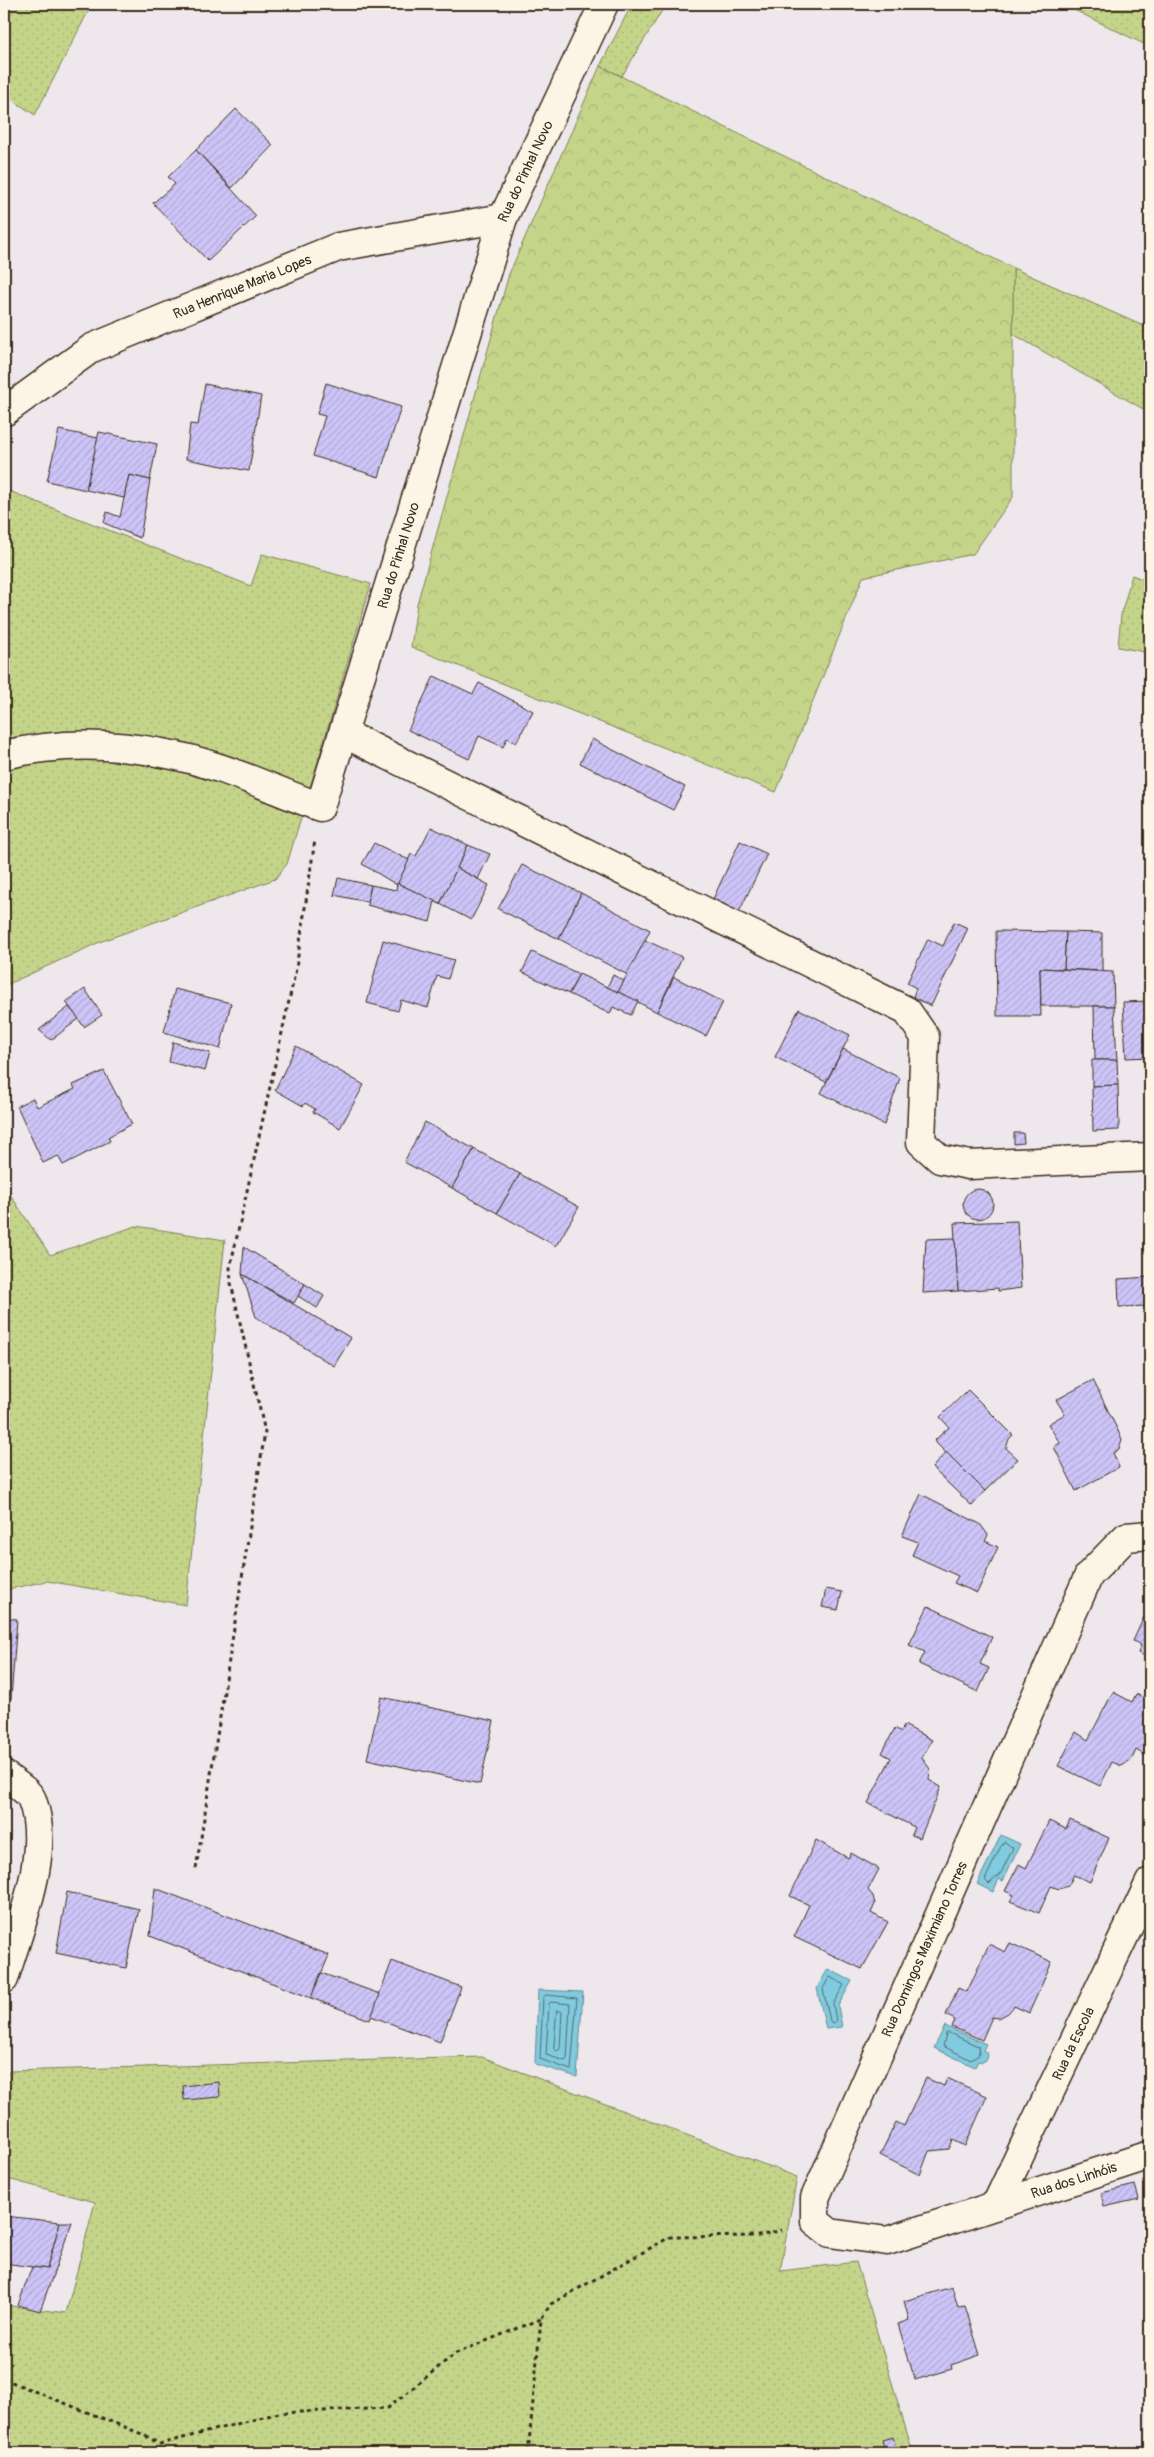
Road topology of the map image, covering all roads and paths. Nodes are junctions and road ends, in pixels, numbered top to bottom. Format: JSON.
{"nodes":[{"id":1,"x":604,"y":4,"type":"edge"},
{"id":2,"x":504,"y":218,"type":"junction"},
{"id":3,"x":4,"y":412,"type":"edge"},
{"id":4,"x":343,"y":733,"type":"junction"},
{"id":5,"x":4,"y":755,"type":"edge"},
{"id":6,"x":320,"y":807,"type":"junction"},
{"id":7,"x":1150,"y":1157,"type":"edge"},
{"id":8,"x":1150,"y":1534,"type":"edge"},
{"id":9,"x":4,"y":1775,"type":"edge"},
{"id":10,"x":196,"y":1870,"type":"dead end"},
{"id":11,"x":1150,"y":1882,"type":"edge"},
{"id":12,"x":4,"y":1978,"type":"edge"},
{"id":13,"x":1150,"y":2155,"type":"edge"},
{"id":14,"x":996,"y":2205,"type":"junction"},
{"id":15,"x":815,"y":2221,"type":"junction"},
{"id":16,"x":541,"y":2319,"type":"junction"},
{"id":17,"x":4,"y":2379,"type":"edge"},
{"id":18,"x":528,"y":2453,"type":"edge"}],
"edges":[{"from":1,"to":2,"type":"street","name":"Rua do Pinhal Novo"},
{"from":2,"to":3,"type":"street","name":"Rua Henrique Maria Lopes"},
{"from":2,"to":4,"type":"street","name":"Rua do Pinhal Novo"},
{"from":4,"to":6,"type":"street","name":"Rua do Pinhal Novo"},
{"from":4,"to":7,"type":"street"},
{"from":5,"to":6,"type":"street"},
{"from":6,"to":10,"type":"path"},
{"from":8,"to":15,"type":"street","name":"Rua Domingos Maximiano Torres"},
{"from":9,"to":12,"type":"street"},
{"from":11,"to":14,"type":"street","name":"Rua da Escola"},
{"from":13,"to":14,"type":"street","name":"Rua dos Linhóis"},
{"from":14,"to":15,"type":"street"},
{"from":15,"to":16,"type":"path"},
{"from":16,"to":17,"type":"path"},
{"from":16,"to":18,"type":"path"}]}
